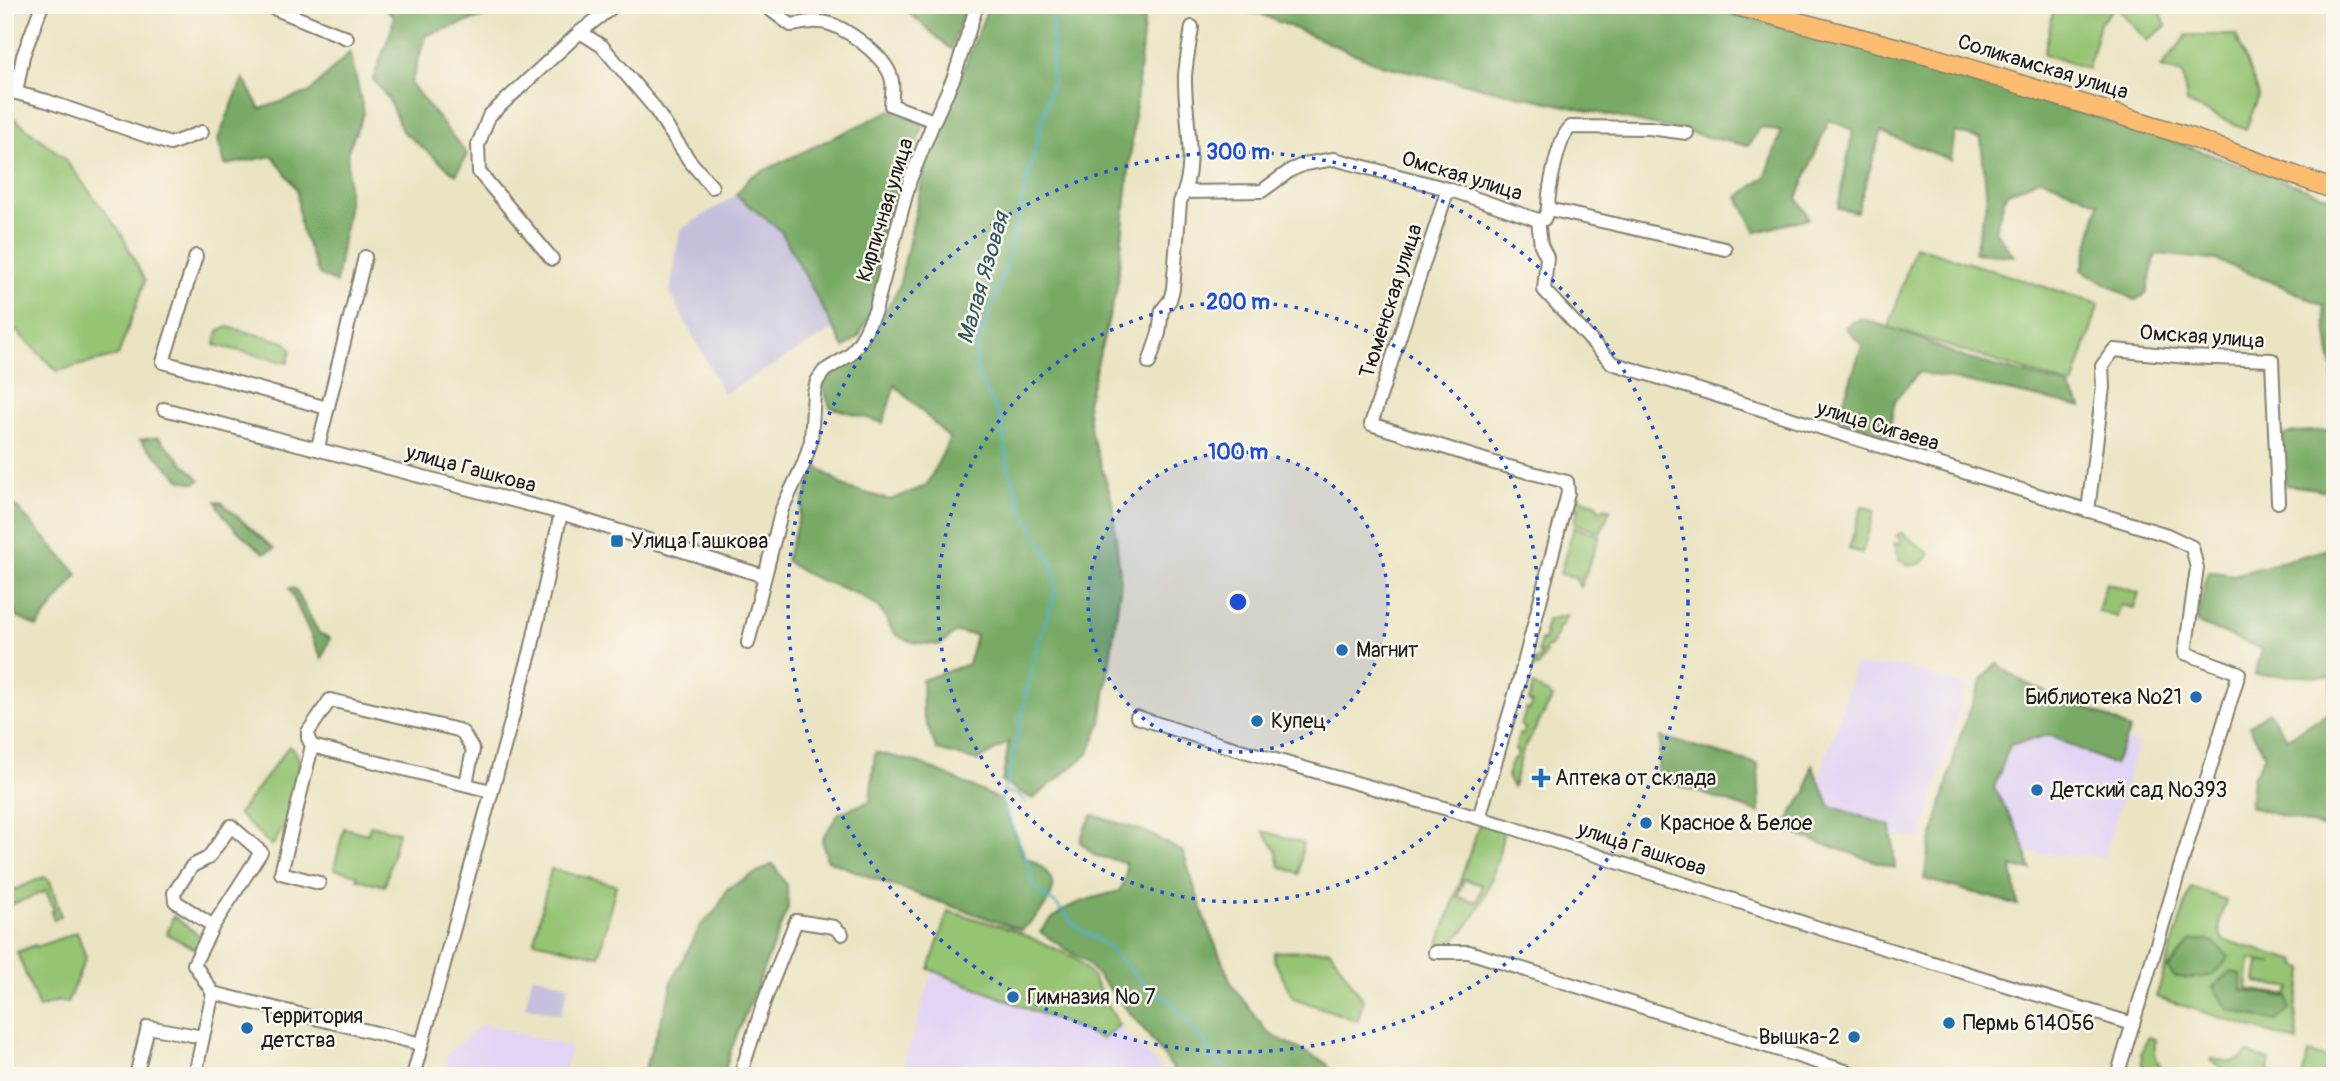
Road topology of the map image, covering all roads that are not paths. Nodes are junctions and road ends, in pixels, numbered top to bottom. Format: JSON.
{"nodes":[{"id":1,"x":42,"y":5,"type":"edge"},
{"id":2,"x":267,"y":5,"type":"edge"},
{"id":3,"x":615,"y":5,"type":"edge"},
{"id":4,"x":764,"y":5,"type":"edge"},
{"id":5,"x":977,"y":5,"type":"edge"},
{"id":6,"x":1733,"y":5,"type":"edge"},
{"id":7,"x":1192,"y":27,"type":"dead end"},
{"id":8,"x":580,"y":32,"type":"junction"},
{"id":9,"x":347,"y":38,"type":"dead end"},
{"id":10,"x":11,"y":92,"type":"edge"},
{"id":11,"x":934,"y":121,"type":"junction"},
{"id":12,"x":202,"y":132,"type":"dead end"},
{"id":13,"x":1687,"y":133,"type":"dead end"},
{"id":14,"x":712,"y":187,"type":"dead end"},
{"id":15,"x":1448,"y":189,"type":"junction"},
{"id":16,"x":2335,"y":190,"type":"edge"},
{"id":17,"x":1185,"y":192,"type":"junction"},
{"id":18,"x":1548,"y":209,"type":"junction"},
{"id":19,"x":1538,"y":220,"type":"junction"},
{"id":20,"x":1725,"y":249,"type":"dead end"},
{"id":21,"x":196,"y":256,"type":"dead end"},
{"id":22,"x":365,"y":257,"type":"dead end"},
{"id":23,"x":552,"y":259,"type":"dead end"},
{"id":24,"x":1149,"y":363,"type":"dead end"},
{"id":25,"x":327,"y":408,"type":"junction"},
{"id":26,"x":164,"y":409,"type":"dead end"},
{"id":27,"x":318,"y":447,"type":"junction"},
{"id":28,"x":2278,"y":502,"type":"dead end"},
{"id":29,"x":2088,"y":511,"type":"junction"},
{"id":30,"x":561,"y":513,"type":"junction"},
{"id":31,"x":764,"y":576,"type":"junction"},
{"id":32,"x":748,"y":643,"type":"dead end"},
{"id":33,"x":1137,"y":717,"type":"dead end"},
{"id":34,"x":313,"y":746,"type":"junction"},
{"id":35,"x":466,"y":784,"type":"junction"},
{"id":36,"x":491,"y":791,"type":"junction"},
{"id":37,"x":1479,"y":818,"type":"junction"},
{"id":38,"x":320,"y":883,"type":"dead end"},
{"id":39,"x":213,"y":926,"type":"junction"},
{"id":40,"x":842,"y":934,"type":"dead end"},
{"id":41,"x":1435,"y":953,"type":"dead end"},
{"id":42,"x":213,"y":993,"type":"junction"},
{"id":43,"x":2133,"y":1024,"type":"junction"},
{"id":44,"x":203,"y":1037,"type":"junction"},
{"id":45,"x":421,"y":1044,"type":"junction"},
{"id":46,"x":136,"y":1076,"type":"edge"},
{"id":47,"x":195,"y":1076,"type":"edge"},
{"id":48,"x":413,"y":1076,"type":"edge"},
{"id":49,"x":740,"y":1076,"type":"edge"},
{"id":50,"x":1861,"y":1076,"type":"edge"},
{"id":51,"x":2117,"y":1076,"type":"edge"}],
"edges":[{"from":1,"to":10,"type":"street"},
{"from":2,"to":9,"type":"street"},
{"from":3,"to":8,"type":"street"},
{"from":4,"to":11,"type":"street"},
{"from":5,"to":11,"type":"street","name":"Кирпичная улица"},
{"from":6,"to":16,"type":"main road","name":"Соликамская улица"},
{"from":7,"to":17,"type":"street"},
{"from":8,"to":14,"type":"street"},
{"from":8,"to":23,"type":"street"},
{"from":10,"to":12,"type":"street"},
{"from":11,"to":31,"type":"street","name":"Кирпичная улица"},
{"from":13,"to":18,"type":"street"},
{"from":15,"to":17,"type":"street","name":"Омская улица"},
{"from":15,"to":19,"type":"street","name":"Омская улица"},
{"from":15,"to":37,"type":"street","name":"Тюменская улица"},
{"from":17,"to":24,"type":"street"},
{"from":18,"to":19,"type":"street","name":"Омская улица"},
{"from":18,"to":20,"type":"street","name":"Омская улица"},
{"from":19,"to":29,"type":"street","name":"улица Сигаева"},
{"from":21,"to":25,"type":"street"},
{"from":22,"to":25,"type":"street"},
{"from":25,"to":27,"type":"street"},
{"from":26,"to":27,"type":"street","name":"улица Гашкова"},
{"from":27,"to":30,"type":"street","name":"улица Гашкова"},
{"from":28,"to":29,"type":"street","name":"Омская улица"},
{"from":29,"to":43,"type":"street","name":"улица Сигаева"},
{"from":30,"to":31,"type":"street","name":"улица Гашкова"},
{"from":30,"to":36,"type":"street"},
{"from":31,"to":32,"type":"street"},
{"from":33,"to":37,"type":"street","name":"улица Гашкова"},
{"from":34,"to":35,"type":"street"},
{"from":34,"to":35,"type":"street"},
{"from":34,"to":38,"type":"street"},
{"from":35,"to":36,"type":"street"},
{"from":36,"to":45,"type":"street"},
{"from":37,"to":43,"type":"street","name":"улица Гашкова"},
{"from":39,"to":39,"type":"street"},
{"from":39,"to":42,"type":"street"},
{"from":40,"to":49,"type":"street"},
{"from":41,"to":50,"type":"street"},
{"from":42,"to":44,"type":"street"},
{"from":42,"to":45,"type":"street"},
{"from":43,"to":51,"type":"street"},
{"from":44,"to":46,"type":"street"},
{"from":44,"to":47,"type":"street"},
{"from":45,"to":48,"type":"street"}]}
